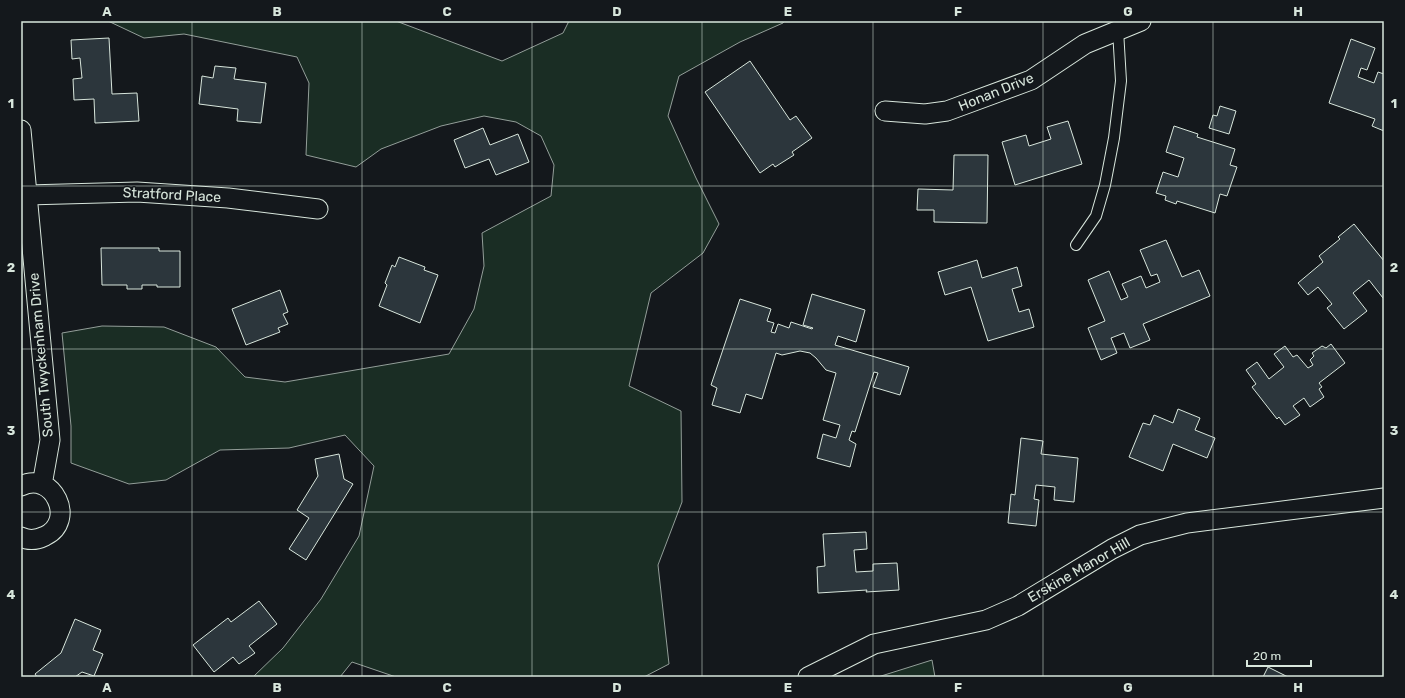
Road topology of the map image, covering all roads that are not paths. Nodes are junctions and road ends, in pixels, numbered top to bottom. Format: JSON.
{"nodes":[{"id":1,"x":1141,"y":21,"type":"edge"},
{"id":2,"x":1118,"y":30,"type":"junction"},
{"id":3,"x":885,"y":111,"type":"dead end"},
{"id":4,"x":21,"y":130,"type":"edge"},
{"id":5,"x":27,"y":195,"type":"junction"},
{"id":6,"x":318,"y":209,"type":"dead end"},
{"id":7,"x":1076,"y":245,"type":"dead end"},
{"id":8,"x":42,"y":485,"type":"junction"},
{"id":9,"x":21,"y":486,"type":"edge"},
{"id":10,"x":1384,"y":498,"type":"edge"},
{"id":11,"x":21,"y":537,"type":"edge"},
{"id":12,"x":808,"y":677,"type":"edge"}],
"edges":[{"from":1,"to":2,"type":"street","name":"Honan Drive"},
{"from":2,"to":3,"type":"street","name":"Honan Drive"},
{"from":2,"to":7,"type":"lane"},
{"from":4,"to":5,"type":"street","name":"South Twyckenham Drive"},
{"from":5,"to":6,"type":"street","name":"Stratford Place"},
{"from":5,"to":8,"type":"street","name":"South Twyckenham Drive"},
{"from":8,"to":9,"type":"street"},
{"from":8,"to":11,"type":"street"},
{"from":10,"to":12,"type":"street","name":"Erskine Manor Hill"}]}
